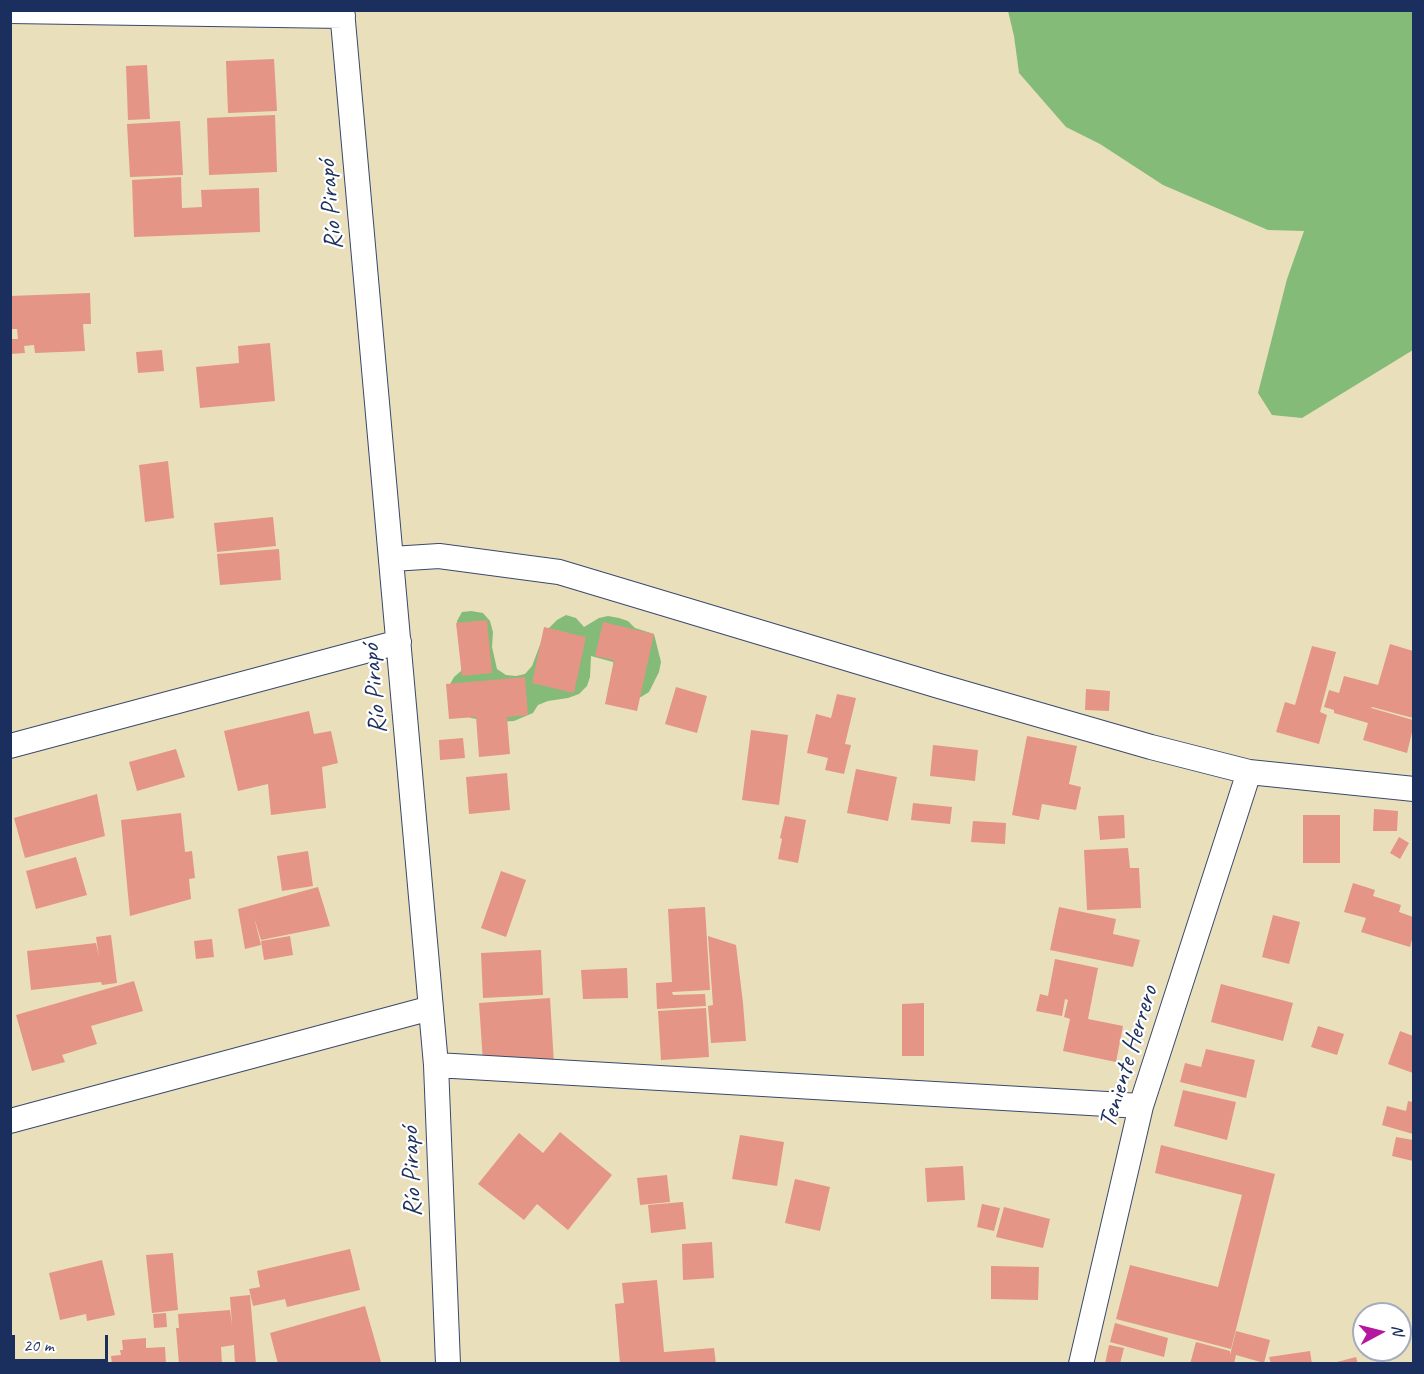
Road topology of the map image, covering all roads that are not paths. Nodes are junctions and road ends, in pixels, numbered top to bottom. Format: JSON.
{"nodes":[{"id":1,"x":10,"y":11,"type":"edge"},
{"id":2,"x":342,"y":13,"type":"edge"},
{"id":3,"x":392,"y":559,"type":"junction"},
{"id":4,"x":399,"y":642,"type":"junction"},
{"id":5,"x":10,"y":746,"type":"edge"},
{"id":6,"x":1249,"y":772,"type":"junction"},
{"id":7,"x":1413,"y":789,"type":"edge"},
{"id":8,"x":431,"y":1008,"type":"junction"},
{"id":9,"x":436,"y":1065,"type":"junction"},
{"id":10,"x":1141,"y":1106,"type":"junction"},
{"id":11,"x":10,"y":1121,"type":"edge"},
{"id":12,"x":448,"y":1364,"type":"edge"},
{"id":13,"x":1081,"y":1364,"type":"edge"}],
"edges":[{"from":1,"to":2,"type":"street"},
{"from":2,"to":3,"type":"street","name":"Río Pirapó"},
{"from":3,"to":4,"type":"street","name":"Río Pirapó"},
{"from":3,"to":6,"type":"street"},
{"from":4,"to":5,"type":"street"},
{"from":4,"to":8,"type":"street","name":"Río Pirapó"},
{"from":6,"to":7,"type":"street"},
{"from":6,"to":10,"type":"street","name":"Teniente Herrero"},
{"from":8,"to":9,"type":"street","name":"Río Pirapó"},
{"from":8,"to":11,"type":"street"},
{"from":9,"to":10,"type":"street"},
{"from":9,"to":12,"type":"street","name":"Río Pirapó"},
{"from":10,"to":13,"type":"street","name":"Teniente Herrero"}]}
